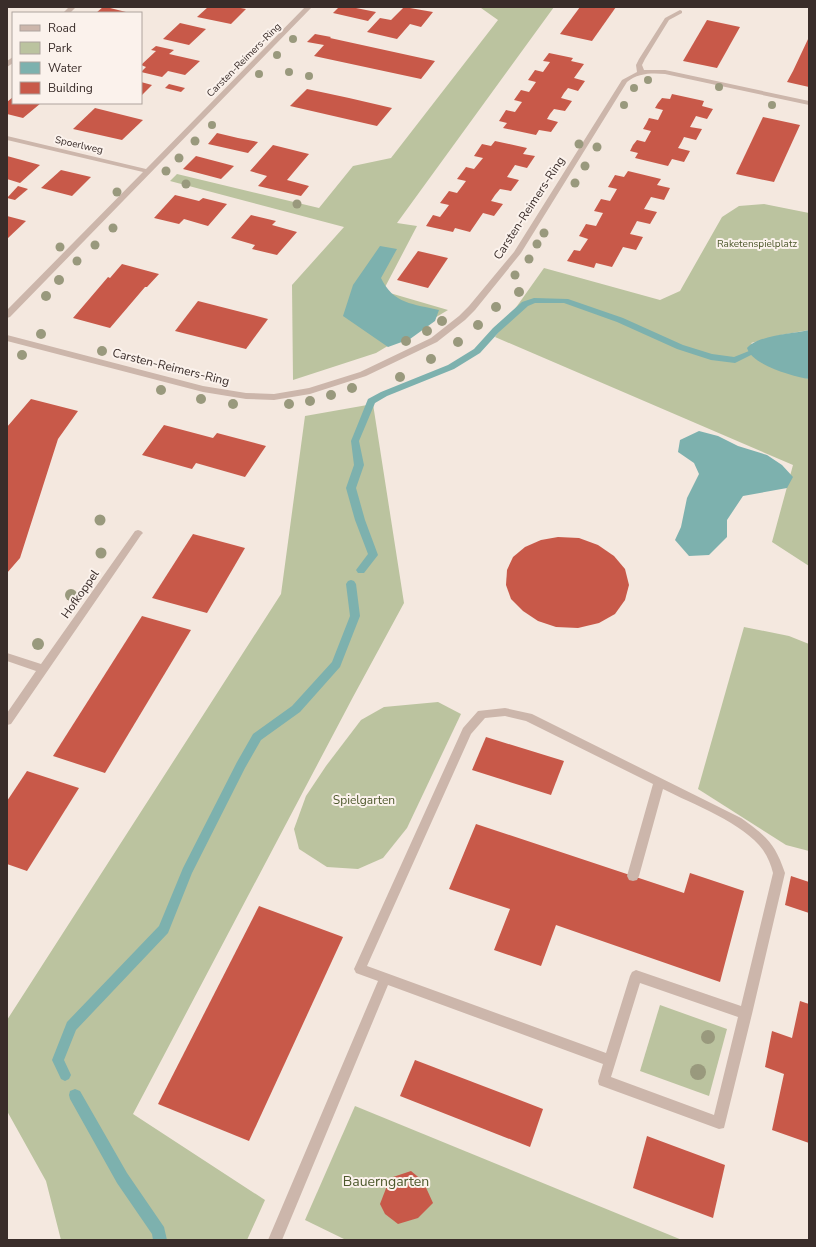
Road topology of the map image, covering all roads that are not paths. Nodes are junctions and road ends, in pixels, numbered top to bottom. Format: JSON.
{"nodes":[{"id":1,"x":309,"y":7,"type":"edge"},
{"id":2,"x":680,"y":12,"type":"dead end"},
{"id":3,"x":641,"y":73,"type":"junction"},
{"id":4,"x":809,"y":103,"type":"edge"},
{"id":5,"x":7,"y":138,"type":"edge"},
{"id":6,"x":147,"y":171,"type":"junction"},
{"id":7,"x":7,"y":315,"type":"edge"},
{"id":8,"x":7,"y":338,"type":"edge"},
{"id":9,"x":138,"y":534,"type":"dead end"},
{"id":10,"x":7,"y":657,"type":"edge"},
{"id":11,"x":44,"y":669,"type":"junction"},
{"id":12,"x":7,"y":722,"type":"edge"},
{"id":13,"x":659,"y":782,"type":"junction"},
{"id":14,"x":633,"y":876,"type":"dead end"},
{"id":15,"x":385,"y":978,"type":"junction"},
{"id":16,"x":746,"y":1014,"type":"junction"},
{"id":17,"x":610,"y":1060,"type":"junction"},
{"id":18,"x":274,"y":1240,"type":"edge"}],
"edges":[{"from":1,"to":6,"type":"street","name":"Carsten-Reimers-Ring"},
{"from":2,"to":3,"type":"street"},
{"from":3,"to":4,"type":"street","name":"Carsten-Reimers-Ring"},
{"from":3,"to":8,"type":"street","name":"Carsten-Reimers-Ring"},
{"from":5,"to":6,"type":"street","name":"Spoerlweg"},
{"from":6,"to":7,"type":"street","name":"Carsten-Reimers-Ring"},
{"from":9,"to":11,"type":"street","name":"Hofkoppel"},
{"from":10,"to":11,"type":"street"},
{"from":11,"to":12,"type":"street","name":"Hofkoppel"},
{"from":13,"to":14,"type":"street"},
{"from":13,"to":15,"type":"street"},
{"from":13,"to":16,"type":"street"},
{"from":15,"to":17,"type":"street"},
{"from":15,"to":18,"type":"street"},
{"from":16,"to":17,"type":"street"},
{"from":16,"to":17,"type":"street"}]}
